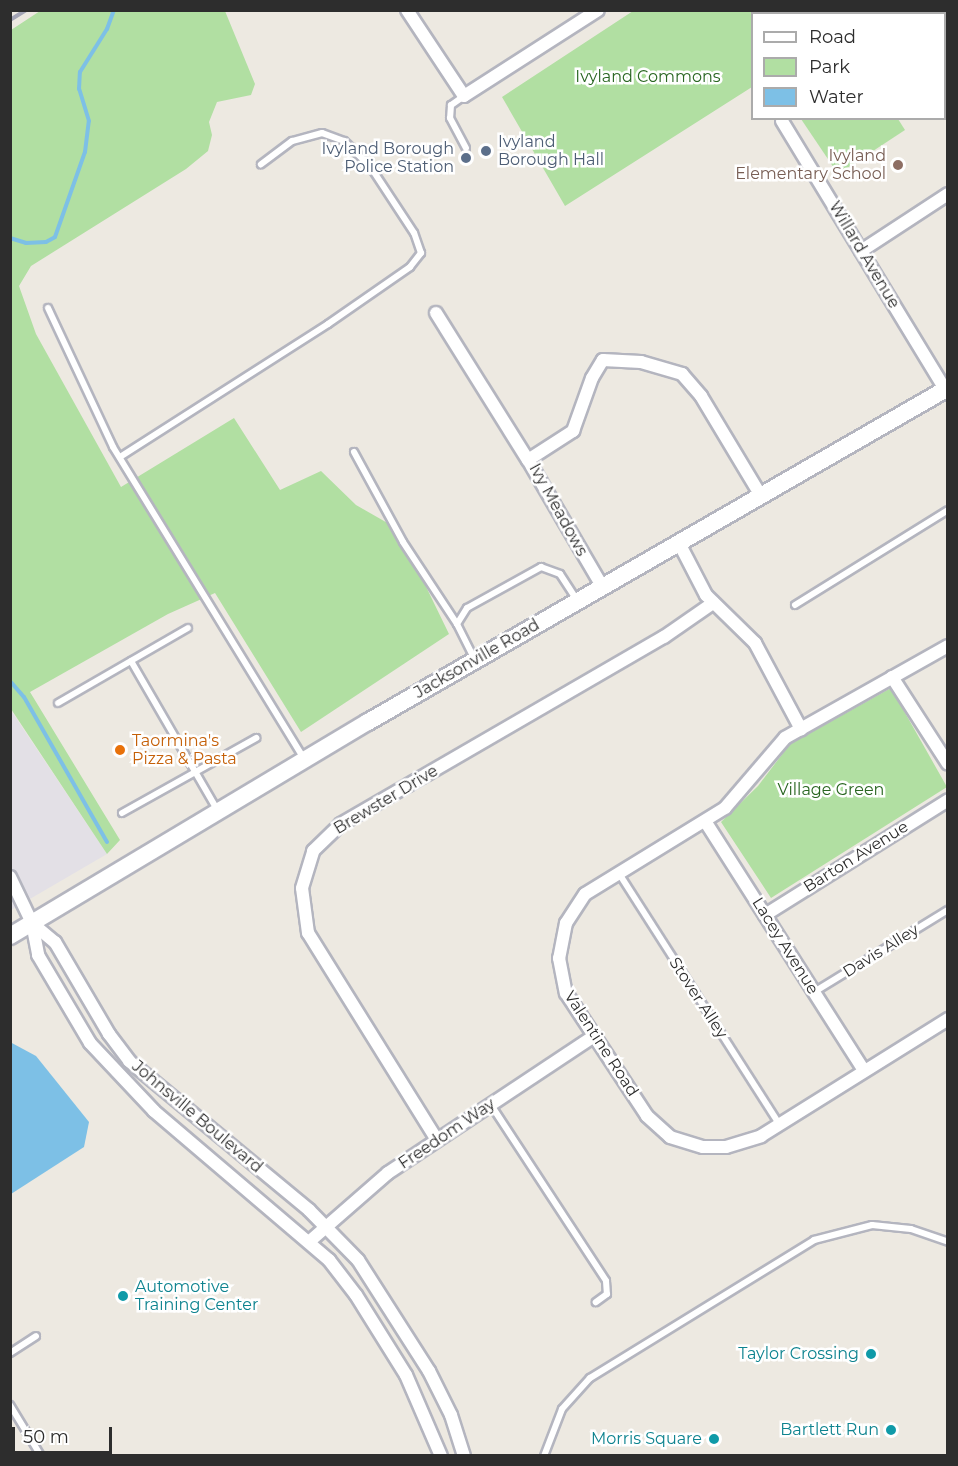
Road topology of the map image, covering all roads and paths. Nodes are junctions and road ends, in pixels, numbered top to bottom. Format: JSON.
{"nodes":[{"id":1,"x":407,"y":10,"type":"edge"},
{"id":2,"x":598,"y":10,"type":"edge"},
{"id":3,"x":464,"y":96,"type":"junction"},
{"id":4,"x":782,"y":121,"type":"dead end"},
{"id":5,"x":466,"y":148,"type":"dead end"},
{"id":6,"x":261,"y":164,"type":"dead end"},
{"id":7,"x":948,"y":194,"type":"edge"},
{"id":8,"x":861,"y":251,"type":"junction"},
{"id":9,"x":48,"y":308,"type":"dead end"},
{"id":10,"x":436,"y":313,"type":"dead end"},
{"id":11,"x":946,"y":388,"type":"edge"},
{"id":12,"x":354,"y":452,"type":"dead end"},
{"id":13,"x":120,"y":457,"type":"junction"},
{"id":14,"x":528,"y":460,"type":"junction"},
{"id":15,"x":760,"y":494,"type":"junction"},
{"id":16,"x":948,"y":510,"type":"edge"},
{"id":17,"x":679,"y":543,"type":"junction"},
{"id":18,"x":602,"y":586,"type":"junction"},
{"id":19,"x":577,"y":600,"type":"junction"},
{"id":20,"x":712,"y":603,"type":"junction"},
{"id":21,"x":795,"y":605,"type":"dead end"},
{"id":22,"x":457,"y":624,"type":"junction"},
{"id":23,"x":188,"y":628,"type":"dead end"},
{"id":24,"x":948,"y":646,"type":"edge"},
{"id":25,"x":476,"y":660,"type":"junction"},
{"id":26,"x":131,"y":661,"type":"junction"},
{"id":27,"x":892,"y":677,"type":"junction"},
{"id":28,"x":58,"y":703,"type":"dead end"},
{"id":29,"x":801,"y":729,"type":"junction"},
{"id":30,"x":256,"y":738,"type":"dead end"},
{"id":31,"x":304,"y":760,"type":"junction"},
{"id":32,"x":948,"y":764,"type":"edge"},
{"id":33,"x":196,"y":773,"type":"junction"},
{"id":34,"x":948,"y":800,"type":"edge"},
{"id":35,"x":218,"y":811,"type":"junction"},
{"id":36,"x":122,"y":813,"type":"dead end"},
{"id":37,"x":705,"y":821,"type":"junction"},
{"id":38,"x":618,"y":872,"type":"junction"},
{"id":39,"x":10,"y":877,"type":"edge"},
{"id":40,"x":948,"y":910,"type":"edge"},
{"id":41,"x":765,"y":915,"type":"junction"},
{"id":42,"x":32,"y":922,"type":"junction"},
{"id":43,"x":10,"y":936,"type":"edge"},
{"id":44,"x":814,"y":993,"type":"junction"},
{"id":45,"x":948,"y":1018,"type":"edge"},
{"id":46,"x":593,"y":1037,"type":"junction"},
{"id":47,"x":864,"y":1071,"type":"junction"},
{"id":48,"x":491,"y":1104,"type":"junction"},
{"id":49,"x":779,"y":1124,"type":"junction"},
{"id":50,"x":437,"y":1140,"type":"junction"},
{"id":51,"x":326,"y":1227,"type":"junction"},
{"id":52,"x":310,"y":1241,"type":"junction"},
{"id":53,"x":948,"y":1242,"type":"edge"},
{"id":54,"x":596,"y":1302,"type":"dead end"},
{"id":55,"x":36,"y":1336,"type":"dead end"},
{"id":56,"x":10,"y":1353,"type":"edge"},
{"id":57,"x":10,"y":1405,"type":"edge"},
{"id":58,"x":41,"y":1455,"type":"edge"},
{"id":59,"x":441,"y":1455,"type":"edge"},
{"id":60,"x":464,"y":1455,"type":"edge"},
{"id":61,"x":544,"y":1455,"type":"edge"}],
"edges":[{"from":1,"to":3,"type":"street"},
{"from":2,"to":3,"type":"street"},
{"from":3,"to":5,"type":"lane"},
{"from":4,"to":8,"type":"street","name":"Willard Avenue"},
{"from":6,"to":13,"type":"lane"},
{"from":7,"to":8,"type":"street"},
{"from":8,"to":11,"type":"street","name":"Willard Avenue"},
{"from":9,"to":13,"type":"lane"},
{"from":10,"to":14,"type":"street"},
{"from":11,"to":15,"type":"main road","name":"Jacksonville Road"},
{"from":12,"to":22,"type":"lane"},
{"from":13,"to":31,"type":"lane"},
{"from":14,"to":15,"type":"street","name":"Ivy Meadows"},
{"from":14,"to":18,"type":"street","name":"Ivy Meadows"},
{"from":15,"to":17,"type":"main road","name":"Jacksonville Road"},
{"from":16,"to":21,"type":"lane"},
{"from":17,"to":18,"type":"main road","name":"Jacksonville Road"},
{"from":17,"to":20,"type":"street"},
{"from":18,"to":19,"type":"main road","name":"Jacksonville Road"},
{"from":19,"to":22,"type":"lane"},
{"from":19,"to":25,"type":"main road","name":"Jacksonville Road"},
{"from":20,"to":29,"type":"street"},
{"from":20,"to":50,"type":"street","name":"Brewster Drive"},
{"from":22,"to":25,"type":"lane"},
{"from":23,"to":26,"type":"lane"},
{"from":24,"to":27,"type":"street","name":"Valentine Road"},
{"from":25,"to":31,"type":"main road","name":"Jacksonville Road"},
{"from":26,"to":28,"type":"lane"},
{"from":26,"to":33,"type":"lane"},
{"from":27,"to":29,"type":"street","name":"Valentine Road"},
{"from":27,"to":32,"type":"street"},
{"from":29,"to":37,"type":"street","name":"Valentine Road"},
{"from":30,"to":33,"type":"lane"},
{"from":31,"to":35,"type":"main road","name":"Jacksonville Road"},
{"from":33,"to":35,"type":"lane"},
{"from":33,"to":36,"type":"lane"},
{"from":34,"to":41,"type":"street","name":"Barton Avenue"},
{"from":35,"to":42,"type":"main road","name":"Jacksonville Road"},
{"from":37,"to":38,"type":"street","name":"Valentine Road"},
{"from":37,"to":41,"type":"street","name":"Lacey Avenue"},
{"from":38,"to":46,"type":"street","name":"Valentine Road"},
{"from":38,"to":49,"type":"lane","name":"Stover Alley"},
{"from":39,"to":42,"type":"street"},
{"from":40,"to":44,"type":"lane","name":"Davis Alley"},
{"from":41,"to":44,"type":"street","name":"Lacey Avenue"},
{"from":42,"to":43,"type":"main road","name":"Jacksonville Road"},
{"from":42,"to":51,"type":"street","name":"Johnsville Boulevard"},
{"from":42,"to":52,"type":"street","name":"Johnsville Boulevard"},
{"from":44,"to":47,"type":"street","name":"Lacey Avenue"},
{"from":45,"to":47,"type":"street","name":"Valentine Road"},
{"from":46,"to":48,"type":"street","name":"Freedom Way"},
{"from":46,"to":49,"type":"street","name":"Valentine Road"},
{"from":47,"to":49,"type":"street","name":"Valentine Road"},
{"from":48,"to":50,"type":"street","name":"Freedom Way"},
{"from":48,"to":54,"type":"lane"},
{"from":50,"to":51,"type":"street","name":"Freedom Way"},
{"from":51,"to":52,"type":"street","name":"Freedom Way"},
{"from":51,"to":60,"type":"street","name":"Johnsville Boulevard"},
{"from":52,"to":59,"type":"street","name":"Johnsville Boulevard"},
{"from":53,"to":61,"type":"lane"},
{"from":55,"to":56,"type":"lane"},
{"from":57,"to":58,"type":"lane"}]}
